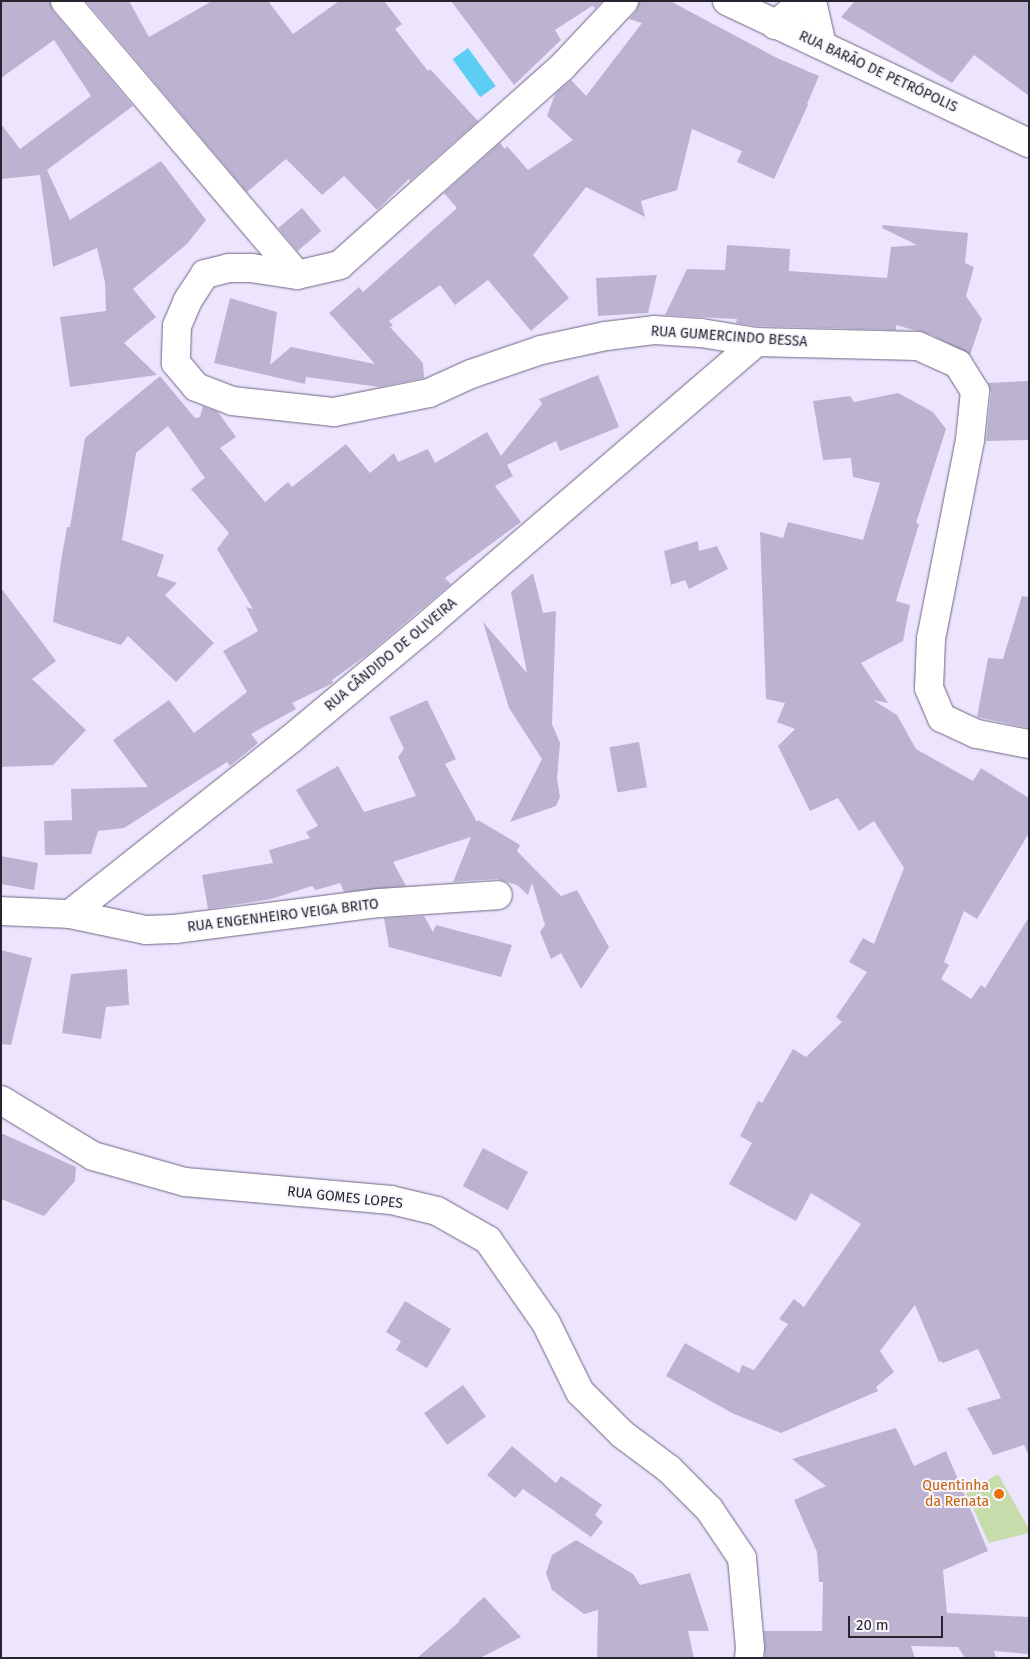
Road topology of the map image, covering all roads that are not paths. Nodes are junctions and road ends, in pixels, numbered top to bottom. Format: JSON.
{"nodes":[{"id":1,"x":65,"y":1,"type":"edge"},
{"id":2,"x":624,"y":1,"type":"edge"},
{"id":3,"x":726,"y":1,"type":"edge"},
{"id":4,"x":804,"y":1,"type":"edge"},
{"id":5,"x":812,"y":1,"type":"edge"},
{"id":6,"x":774,"y":25,"type":"junction"},
{"id":7,"x":822,"y":45,"type":"junction"},
{"id":8,"x":1029,"y":143,"type":"edge"},
{"id":9,"x":298,"y":275,"type":"junction"},
{"id":10,"x":756,"y":342,"type":"junction"},
{"id":11,"x":1029,"y":744,"type":"edge"},
{"id":12,"x":498,"y":895,"type":"dead end"},
{"id":13,"x":1,"y":911,"type":"edge"},
{"id":14,"x":70,"y":914,"type":"junction"},
{"id":15,"x":1,"y":1100,"type":"edge"},
{"id":16,"x":748,"y":1658,"type":"edge"}],
"edges":[{"from":1,"to":9,"type":"street"},
{"from":2,"to":9,"type":"street","name":"RUA GUMERCINDO BESSA"},
{"from":3,"to":6,"type":"street","name":"RUA BARÃO DE PETRÓPOLIS"},
{"from":4,"to":6,"type":"street"},
{"from":5,"to":7,"type":"street"},
{"from":6,"to":7,"type":"street","name":"RUA BARÃO DE PETRÓPOLIS"},
{"from":7,"to":8,"type":"street","name":"RUA BARÃO DE PETRÓPOLIS"},
{"from":9,"to":10,"type":"street","name":"RUA GUMERCINDO BESSA"},
{"from":10,"to":11,"type":"street","name":"RUA GUMERCINDO BESSA"},
{"from":10,"to":14,"type":"street","name":"RUA CÂNDIDO DE OLIVEIRA"},
{"from":12,"to":14,"type":"street","name":"RUA ENGENHEIRO VEIGA BRITO"},
{"from":13,"to":14,"type":"street"},
{"from":15,"to":16,"type":"street","name":"RUA GOMES LOPES"}]}
